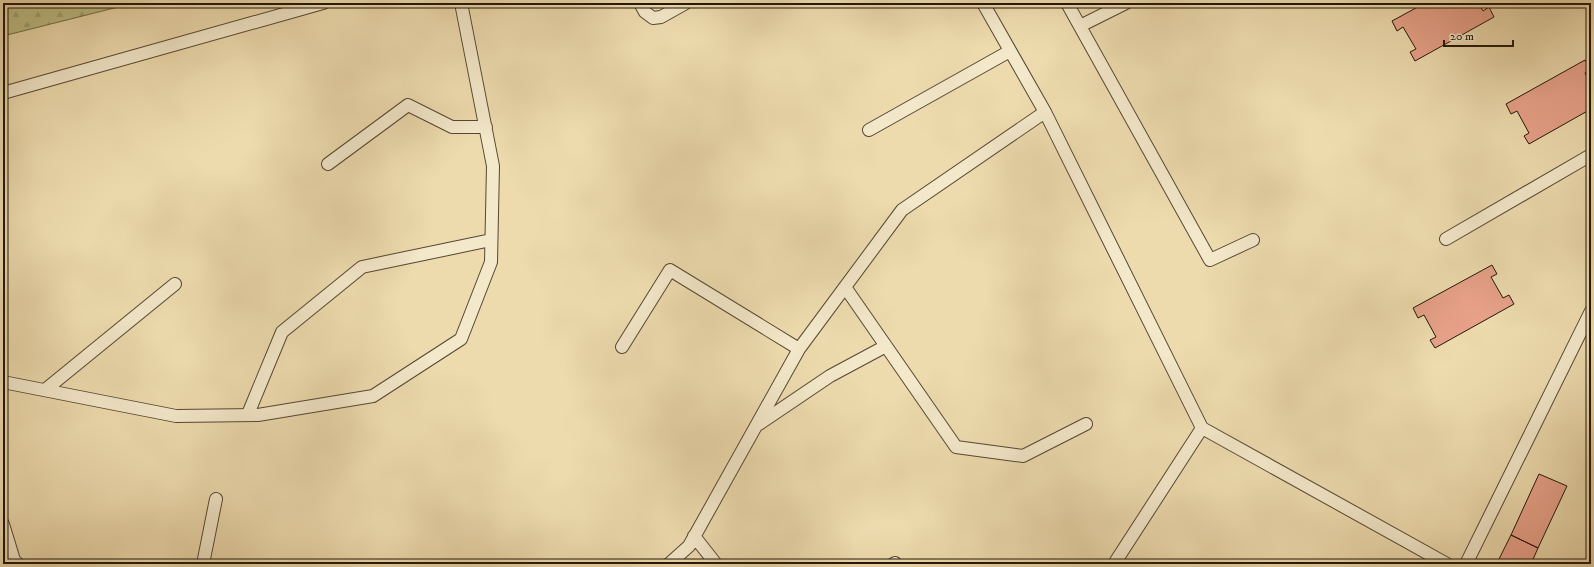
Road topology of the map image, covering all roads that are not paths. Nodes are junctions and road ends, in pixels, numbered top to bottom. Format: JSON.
{"nodes":[{"id":1,"x":323,"y":3,"type":"edge"},
{"id":2,"x":460,"y":3,"type":"edge"},
{"id":3,"x":640,"y":3,"type":"edge"},
{"id":4,"x":686,"y":3,"type":"edge"},
{"id":5,"x":983,"y":3,"type":"edge"},
{"id":6,"x":1067,"y":3,"type":"edge"},
{"id":7,"x":1126,"y":3,"type":"edge"},
{"id":8,"x":1080,"y":26,"type":"junction"},
{"id":9,"x":1010,"y":50,"type":"junction"},
{"id":10,"x":3,"y":93,"type":"edge"},
{"id":11,"x":1045,"y":112,"type":"junction"},
{"id":12,"x":486,"y":127,"type":"junction"},
{"id":13,"x":869,"y":130,"type":"dead end"},
{"id":14,"x":1591,"y":155,"type":"edge"},
{"id":15,"x":328,"y":164,"type":"dead end"},
{"id":16,"x":1446,"y":239,"type":"dead end"},
{"id":17,"x":491,"y":240,"type":"junction"},
{"id":18,"x":1253,"y":240,"type":"dead end"},
{"id":19,"x":175,"y":284,"type":"dead end"},
{"id":20,"x":845,"y":287,"type":"junction"},
{"id":21,"x":1591,"y":311,"type":"edge"},
{"id":22,"x":886,"y":346,"type":"junction"},
{"id":23,"x":622,"y":347,"type":"dead end"},
{"id":24,"x":799,"y":349,"type":"junction"},
{"id":25,"x":3,"y":382,"type":"edge"},
{"id":26,"x":44,"y":390,"type":"junction"},
{"id":27,"x":248,"y":414,"type":"junction"},
{"id":28,"x":1086,"y":424,"type":"dead end"},
{"id":29,"x":756,"y":426,"type":"junction"},
{"id":30,"x":1202,"y":428,"type":"junction"},
{"id":31,"x":216,"y":499,"type":"dead end"},
{"id":32,"x":3,"y":524,"type":"edge"},
{"id":33,"x":694,"y":536,"type":"junction"},
{"id":34,"x":18,"y":564,"type":"edge"},
{"id":35,"x":203,"y":564,"type":"edge"},
{"id":36,"x":669,"y":564,"type":"edge"},
{"id":37,"x":716,"y":564,"type":"edge"},
{"id":38,"x":1114,"y":564,"type":"edge"},
{"id":39,"x":1447,"y":564,"type":"edge"},
{"id":40,"x":1466,"y":564,"type":"edge"}],
"edges":[{"from":1,"to":10,"type":"lane"},
{"from":2,"to":12,"type":"lane"},
{"from":3,"to":4,"type":"lane"},
{"from":5,"to":9,"type":"lane"},
{"from":6,"to":8,"type":"lane"},
{"from":7,"to":8,"type":"lane"},
{"from":8,"to":18,"type":"lane"},
{"from":9,"to":11,"type":"lane"},
{"from":9,"to":13,"type":"lane"},
{"from":11,"to":20,"type":"lane"},
{"from":11,"to":30,"type":"lane"},
{"from":12,"to":15,"type":"lane"},
{"from":12,"to":17,"type":"lane"},
{"from":14,"to":16,"type":"lane"},
{"from":17,"to":27,"type":"lane"},
{"from":17,"to":27,"type":"lane"},
{"from":19,"to":26,"type":"lane"},
{"from":20,"to":22,"type":"lane"},
{"from":20,"to":24,"type":"lane"},
{"from":21,"to":40,"type":"lane"},
{"from":22,"to":28,"type":"lane"},
{"from":22,"to":29,"type":"lane"},
{"from":23,"to":24,"type":"lane"},
{"from":24,"to":29,"type":"lane"},
{"from":25,"to":26,"type":"lane"},
{"from":26,"to":27,"type":"lane"},
{"from":29,"to":33,"type":"lane"},
{"from":30,"to":38,"type":"lane"},
{"from":30,"to":39,"type":"lane"},
{"from":31,"to":35,"type":"lane"},
{"from":32,"to":34,"type":"lane"},
{"from":33,"to":36,"type":"lane"},
{"from":33,"to":37,"type":"lane"}]}
